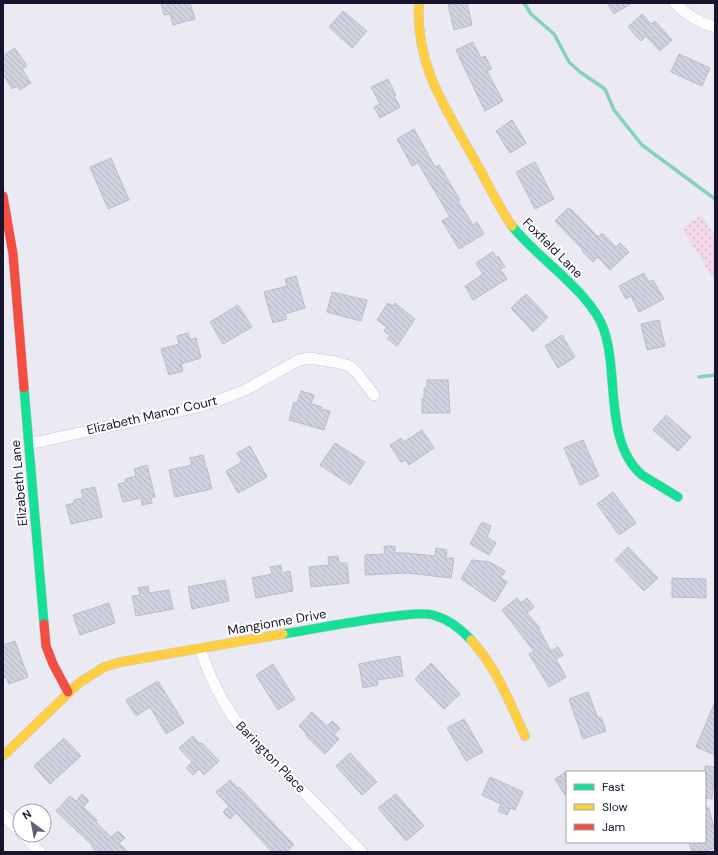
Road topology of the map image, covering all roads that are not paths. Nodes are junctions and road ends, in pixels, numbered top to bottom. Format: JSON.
{"nodes":[{"id":1,"x":419,"y":3,"type":"edge"},
{"id":2,"x":675,"y":3,"type":"edge"},
{"id":3,"x":715,"y":28,"type":"edge"},
{"id":4,"x":3,"y":196,"type":"edge"},
{"id":5,"x":374,"y":395,"type":"dead end"},
{"id":6,"x":29,"y":444,"type":"junction"},
{"id":7,"x":678,"y":497,"type":"dead end"},
{"id":8,"x":200,"y":649,"type":"junction"},
{"id":9,"x":68,"y":692,"type":"junction"},
{"id":10,"x":525,"y":736,"type":"dead end"},
{"id":11,"x":3,"y":756,"type":"edge"},
{"id":12,"x":3,"y":814,"type":"edge"},
{"id":13,"x":12,"y":824,"type":"edge"},
{"id":14,"x":31,"y":843,"type":"edge"},
{"id":15,"x":40,"y":852,"type":"edge"},
{"id":16,"x":362,"y":852,"type":"edge"}],
"edges":[{"from":1,"to":7,"type":"street","name":"Foxfield Lane"},
{"from":2,"to":3,"type":"street"},
{"from":4,"to":6,"type":"street","name":"Elizabeth Lane"},
{"from":5,"to":6,"type":"street","name":"Elizabeth Manor Court"},
{"from":6,"to":9,"type":"street","name":"Elizabeth Lane"},
{"from":8,"to":9,"type":"street","name":"Mangionne Drive"},
{"from":8,"to":10,"type":"street","name":"Mangionne Drive"},
{"from":8,"to":16,"type":"street","name":"Barington Place"},
{"from":9,"to":11,"type":"street","name":"Mangionne Drive"},
{"from":12,"to":13,"type":"street"},
{"from":14,"to":15,"type":"street"}]}
